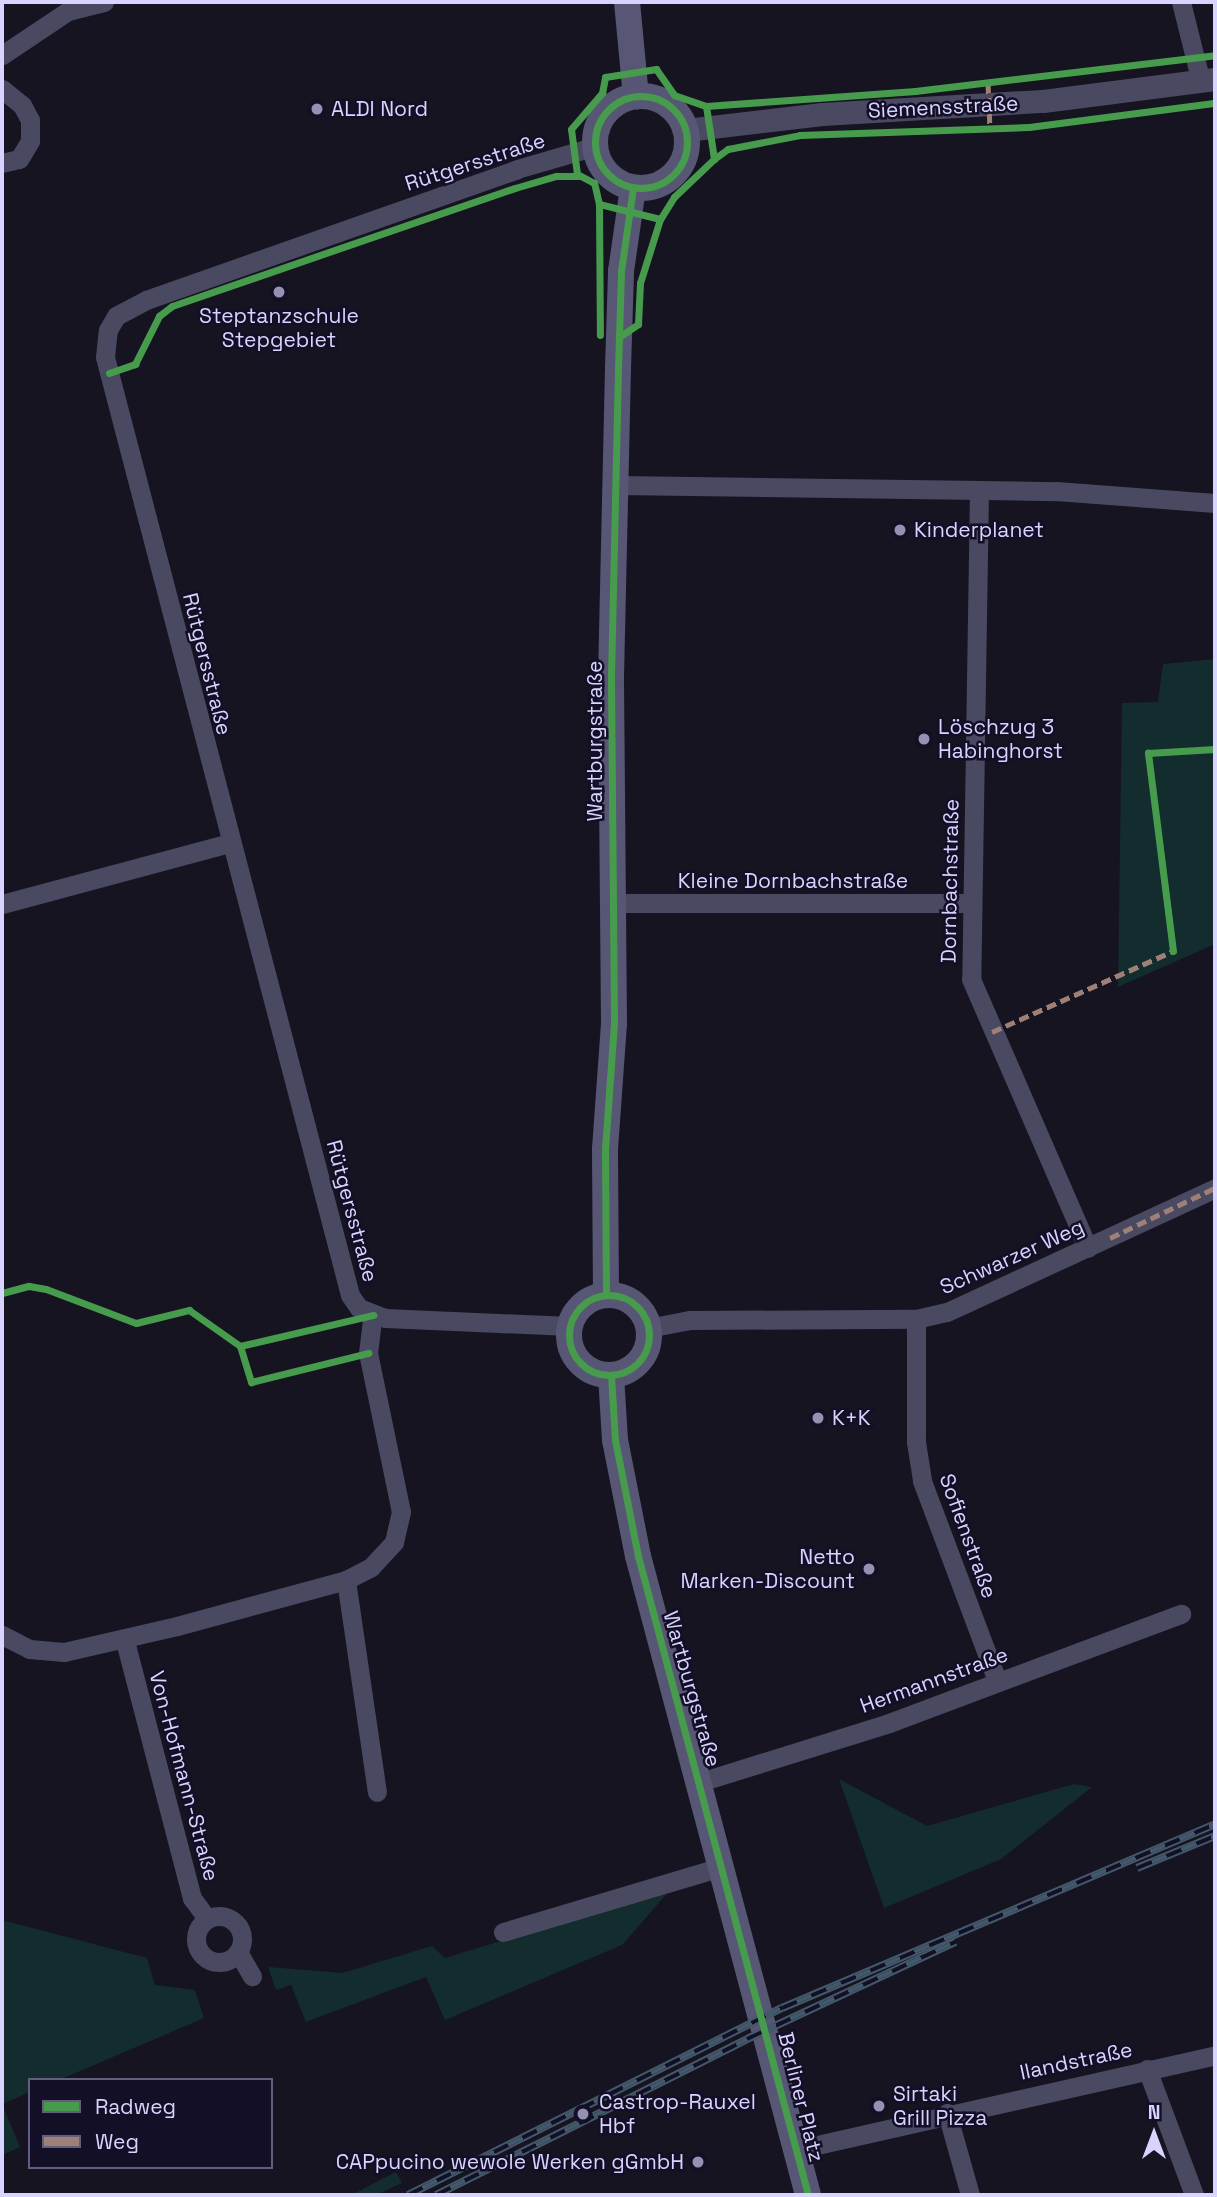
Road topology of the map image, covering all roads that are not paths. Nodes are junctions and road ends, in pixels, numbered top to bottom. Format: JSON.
{"nodes":[{"id":1,"x":104,"y":2,"type":"edge"},
{"id":2,"x":627,"y":2,"type":"edge"},
{"id":3,"x":1181,"y":2,"type":"edge"},
{"id":4,"x":2,"y":55,"type":"edge"},
{"id":5,"x":1208,"y":80,"type":"edge"},
{"id":6,"x":2,"y":89,"type":"edge"},
{"id":7,"x":636,"y":97,"type":"junction"},
{"id":8,"x":686,"y":130,"type":"junction"},
{"id":9,"x":596,"y":146,"type":"junction"},
{"id":10,"x":2,"y":163,"type":"edge"},
{"id":11,"x":634,"y":187,"type":"junction"},
{"id":12,"x":617,"y":485,"type":"junction"},
{"id":13,"x":979,"y":490,"type":"junction"},
{"id":14,"x":1215,"y":503,"type":"edge"},
{"id":15,"x":229,"y":843,"type":"junction"},
{"id":16,"x":614,"y":903,"type":"junction"},
{"id":17,"x":971,"y":903,"type":"junction"},
{"id":18,"x":2,"y":904,"type":"edge"},
{"id":19,"x":1215,"y":1188,"type":"edge"},
{"id":20,"x":1088,"y":1248,"type":"junction"},
{"id":21,"x":606,"y":1295,"type":"junction"},
{"id":22,"x":373,"y":1315,"type":"junction"},
{"id":23,"x":916,"y":1319,"type":"junction"},
{"id":24,"x":569,"y":1326,"type":"junction"},
{"id":25,"x":648,"y":1328,"type":"junction"},
{"id":26,"x":611,"y":1375,"type":"junction"},
{"id":27,"x":346,"y":1580,"type":"junction"},
{"id":28,"x":1181,"y":1614,"type":"dead end"},
{"id":29,"x":2,"y":1635,"type":"edge"},
{"id":30,"x":125,"y":1641,"type":"junction"},
{"id":31,"x":997,"y":1681,"type":"junction"},
{"id":32,"x":700,"y":1782,"type":"junction"},
{"id":33,"x":377,"y":1792,"type":"dead end"},
{"id":34,"x":721,"y":1867,"type":"junction"},
{"id":35,"x":207,"y":1919,"type":"junction"},
{"id":36,"x":503,"y":1932,"type":"dead end"},
{"id":37,"x":237,"y":1952,"type":"junction"},
{"id":38,"x":252,"y":1976,"type":"dead end"},
{"id":39,"x":760,"y":2008,"type":"joint"},
{"id":40,"x":1215,"y":2055,"type":"edge"},
{"id":41,"x":1147,"y":2069,"type":"junction"},
{"id":42,"x":947,"y":2113,"type":"junction"},
{"id":43,"x":796,"y":2150,"type":"junction"},
{"id":44,"x":808,"y":2195,"type":"edge"},
{"id":45,"x":970,"y":2195,"type":"edge"},
{"id":46,"x":1194,"y":2195,"type":"edge"}],
"edges":[{"from":1,"to":4,"type":"street"},
{"from":2,"to":7,"type":"main road"},
{"from":3,"to":5,"type":"street","name":"Siemensstraße"},
{"from":5,"to":8,"type":"street","name":"Siemensstraße"},
{"from":6,"to":10,"type":"street"},
{"from":7,"to":8,"type":"main road"},
{"from":7,"to":9,"type":"main road"},
{"from":8,"to":11,"type":"main road"},
{"from":9,"to":11,"type":"main road"},
{"from":9,"to":15,"type":"street","name":"Rütgersstraße"},
{"from":11,"to":12,"type":"main road","name":"Wartburgstraße"},
{"from":12,"to":13,"type":"street"},
{"from":12,"to":16,"type":"main road","name":"Wartburgstraße"},
{"from":13,"to":14,"type":"street"},
{"from":13,"to":17,"type":"street","name":"Dornbachstraße"},
{"from":15,"to":18,"type":"street"},
{"from":15,"to":22,"type":"street","name":"Rütgersstraße"},
{"from":16,"to":17,"type":"street","name":"Kleine Dornbachstraße"},
{"from":16,"to":21,"type":"main road","name":"Wartburgstraße"},
{"from":17,"to":20,"type":"street","name":"Dornbachstraße"},
{"from":19,"to":20,"type":"street","name":"Schwarzer Weg"},
{"from":20,"to":23,"type":"street","name":"Schwarzer Weg"},
{"from":21,"to":24,"type":"main road"},
{"from":21,"to":25,"type":"main road"},
{"from":22,"to":24,"type":"street"},
{"from":22,"to":27,"type":"street"},
{"from":23,"to":25,"type":"street","name":"Schwarzer Weg"},
{"from":23,"to":31,"type":"street","name":"Sofienstraße"},
{"from":24,"to":26,"type":"main road"},
{"from":25,"to":26,"type":"main road"},
{"from":26,"to":32,"type":"main road","name":"Wartburgstraße"},
{"from":27,"to":30,"type":"street"},
{"from":27,"to":33,"type":"street"},
{"from":28,"to":31,"type":"street","name":"Hermannstraße"},
{"from":29,"to":30,"type":"street"},
{"from":30,"to":35,"type":"street","name":"Von-Hofmann-Straße"},
{"from":31,"to":32,"type":"street","name":"Hermannstraße"},
{"from":32,"to":34,"type":"main road","name":"Wartburgstraße"},
{"from":34,"to":36,"type":"street"},
{"from":34,"to":39,"type":"main road","name":"Wartburgstraße"},
{"from":35,"to":37,"type":"street"},
{"from":35,"to":37,"type":"street"},
{"from":37,"to":38,"type":"street"},
{"from":39,"to":43,"type":"main road","name":"Berliner Platz"},
{"from":40,"to":41,"type":"street","name":"Ilandstraße"},
{"from":41,"to":42,"type":"street","name":"Ilandstraße"},
{"from":41,"to":46,"type":"street"},
{"from":42,"to":43,"type":"street","name":"Ilandstraße"},
{"from":42,"to":45,"type":"street"},
{"from":43,"to":44,"type":"main road","name":"Berliner Platz"}]}
